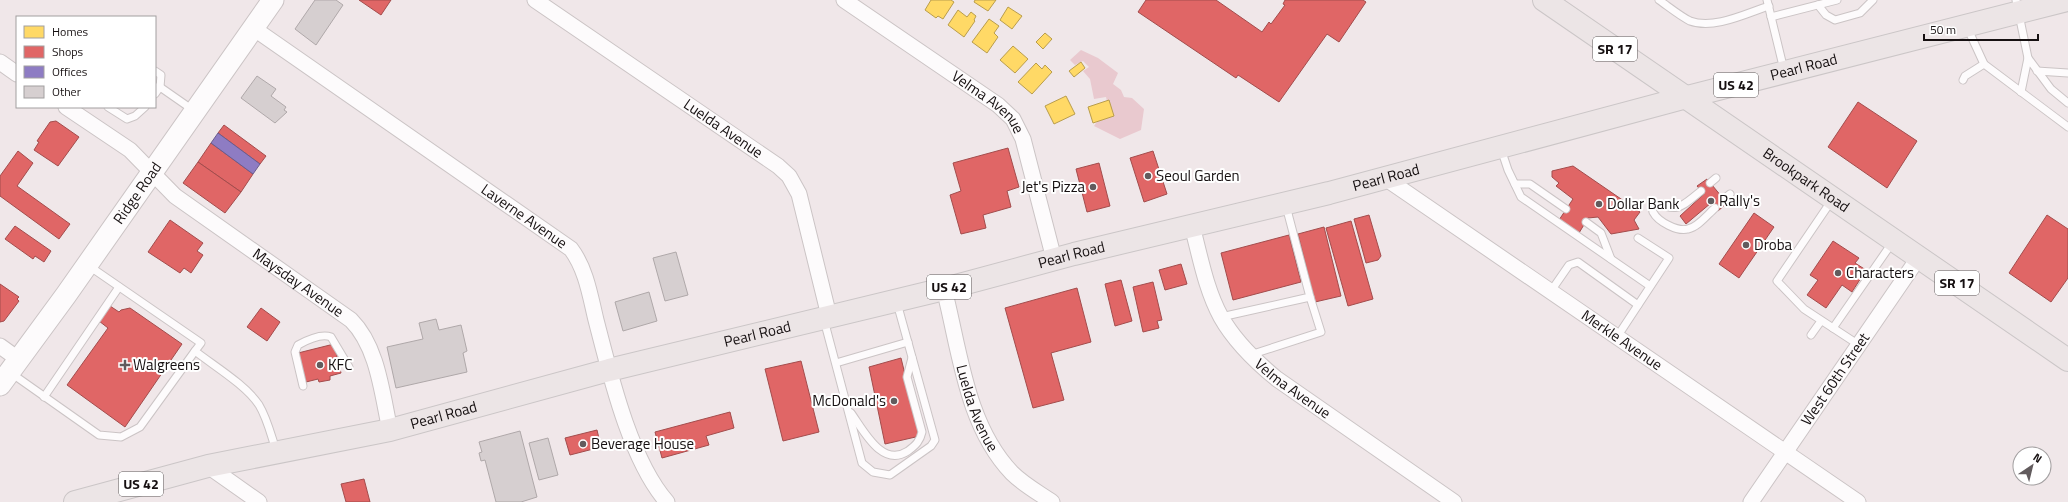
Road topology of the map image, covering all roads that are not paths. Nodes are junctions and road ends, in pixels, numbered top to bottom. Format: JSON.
{"nodes":[{"id":1,"x":273,"y":0,"type":"edge"},
{"id":2,"x":535,"y":0,"type":"edge"},
{"id":3,"x":844,"y":0,"type":"edge"},
{"id":4,"x":1544,"y":0,"type":"edge"},
{"id":5,"x":1837,"y":0,"type":"edge"},
{"id":6,"x":1873,"y":0,"type":"edge"},
{"id":7,"x":2067,"y":0,"type":"edge"},
{"id":8,"x":1662,"y":1,"type":"edge"},
{"id":9,"x":1768,"y":3,"type":"edge"},
{"id":10,"x":1818,"y":5,"type":"junction"},
{"id":11,"x":2017,"y":6,"type":"edge"},
{"id":12,"x":1771,"y":17,"type":"junction"},
{"id":13,"x":1966,"y":25,"type":"junction"},
{"id":14,"x":253,"y":28,"type":"junction"},
{"id":15,"x":2028,"y":58,"type":"junction"},
{"id":16,"x":0,"y":62,"type":"edge"},
{"id":17,"x":1984,"y":64,"type":"junction"},
{"id":18,"x":2037,"y":71,"type":"junction"},
{"id":19,"x":156,"y":72,"type":"edge"},
{"id":20,"x":1785,"y":72,"type":"junction"},
{"id":21,"x":16,"y":73,"type":"edge"},
{"id":22,"x":2068,"y":73,"type":"edge"},
{"id":23,"x":1962,"y":80,"type":"dead end"},
{"id":24,"x":158,"y":87,"type":"edge"},
{"id":25,"x":2021,"y":92,"type":"junction"},
{"id":26,"x":1687,"y":97,"type":"junction"},
{"id":27,"x":2068,"y":103,"type":"edge"},
{"id":28,"x":67,"y":108,"type":"edge"},
{"id":29,"x":110,"y":108,"type":"edge"},
{"id":30,"x":143,"y":108,"type":"edge"},
{"id":31,"x":195,"y":112,"type":"junction"},
{"id":32,"x":2068,"y":127,"type":"edge"},
{"id":33,"x":1501,"y":147,"type":"junction"},
{"id":34,"x":152,"y":172,"type":"junction"},
{"id":35,"x":1385,"y":178,"type":"junction"},
{"id":36,"x":1515,"y":184,"type":"junction"},
{"id":37,"x":1701,"y":190,"type":"dead end"},
{"id":38,"x":1730,"y":194,"type":"dead end"},
{"id":39,"x":1833,"y":198,"type":"junction"},
{"id":40,"x":1724,"y":199,"type":"dead end"},
{"id":41,"x":1285,"y":204,"type":"junction"},
{"id":42,"x":1715,"y":208,"type":"dead end"},
{"id":43,"x":1566,"y":209,"type":"dead end"},
{"id":44,"x":1586,"y":222,"type":"dead end"},
{"id":45,"x":1192,"y":226,"type":"junction"},
{"id":46,"x":1638,"y":238,"type":"dead end"},
{"id":47,"x":1894,"y":239,"type":"junction"},
{"id":48,"x":1919,"y":257,"type":"junction"},
{"id":49,"x":1054,"y":258,"type":"junction"},
{"id":50,"x":1611,"y":259,"type":"junction"},
{"id":51,"x":88,"y":265,"type":"junction"},
{"id":52,"x":1650,"y":286,"type":"junction"},
{"id":53,"x":119,"y":287,"type":"junction"},
{"id":54,"x":944,"y":289,"type":"junction"},
{"id":55,"x":1551,"y":291,"type":"junction"},
{"id":56,"x":1310,"y":297,"type":"junction"},
{"id":57,"x":896,"y":300,"type":"junction"},
{"id":58,"x":1638,"y":305,"type":"junction"},
{"id":59,"x":1221,"y":316,"type":"junction"},
{"id":60,"x":826,"y":317,"type":"junction"},
{"id":61,"x":1821,"y":321,"type":"junction"},
{"id":62,"x":1833,"y":328,"type":"junction"},
{"id":63,"x":1812,"y":335,"type":"dead end"},
{"id":64,"x":1617,"y":337,"type":"junction"},
{"id":65,"x":908,"y":342,"type":"junction"},
{"id":66,"x":1859,"y":345,"type":"junction"},
{"id":67,"x":0,"y":346,"type":"edge"},
{"id":68,"x":195,"y":351,"type":"junction"},
{"id":69,"x":1250,"y":355,"type":"junction"},
{"id":70,"x":912,"y":356,"type":"junction"},
{"id":71,"x":2068,"y":360,"type":"edge"},
{"id":72,"x":836,"y":363,"type":"junction"},
{"id":73,"x":349,"y":367,"type":"dead end"},
{"id":74,"x":609,"y":370,"type":"junction"},
{"id":75,"x":9,"y":372,"type":"edge"},
{"id":76,"x":303,"y":386,"type":"dead end"},
{"id":77,"x":44,"y":397,"type":"junction"},
{"id":78,"x":848,"y":410,"type":"junction"},
{"id":79,"x":390,"y":430,"type":"junction"},
{"id":80,"x":277,"y":452,"type":"junction"},
{"id":81,"x":1786,"y":452,"type":"junction"},
{"id":82,"x":208,"y":466,"type":"junction"},
{"id":83,"x":75,"y":502,"type":"edge"},
{"id":84,"x":259,"y":502,"type":"edge"},
{"id":85,"x":667,"y":502,"type":"edge"},
{"id":86,"x":1052,"y":502,"type":"edge"},
{"id":87,"x":1454,"y":502,"type":"edge"},
{"id":88,"x":1751,"y":502,"type":"edge"},
{"id":89,"x":1858,"y":502,"type":"edge"}],
"edges":[{"from":1,"to":14,"type":"main road","name":"Ridge Road"},
{"from":2,"to":60,"type":"street","name":"Luelda Avenue"},
{"from":3,"to":49,"type":"street","name":"Velma Avenue"},
{"from":4,"to":26,"type":"main road","name":"Brookpark Road","number":"SR 17"},
{"from":5,"to":10,"type":"lane"},
{"from":6,"to":10,"type":"lane"},
{"from":7,"to":11,"type":"main road","name":"Pearl Road","number":"US 42"},
{"from":8,"to":9,"type":"lane"},
{"from":9,"to":12,"type":"lane"},
{"from":10,"to":12,"type":"lane"},
{"from":11,"to":13,"type":"main road","name":"Pearl Road","number":"US 42"},
{"from":11,"to":15,"type":"lane"},
{"from":12,"to":20,"type":"lane"},
{"from":13,"to":17,"type":"lane"},
{"from":13,"to":20,"type":"main road","name":"Pearl Road","number":"US 42"},
{"from":14,"to":31,"type":"main road","name":"Ridge Road"},
{"from":14,"to":74,"type":"street","name":"Laverne Avenue"},
{"from":15,"to":18,"type":"lane"},
{"from":15,"to":25,"type":"lane"},
{"from":16,"to":21,"type":"street"},
{"from":17,"to":23,"type":"lane"},
{"from":17,"to":25,"type":"lane"},
{"from":18,"to":22,"type":"lane"},
{"from":18,"to":27,"type":"lane"},
{"from":19,"to":24,"type":"lane"},
{"from":20,"to":26,"type":"main road","name":"Pearl Road","number":"US 42"},
{"from":24,"to":31,"type":"lane"},
{"from":25,"to":32,"type":"lane"},
{"from":26,"to":33,"type":"main road","name":"Pearl Road","number":"US 42"},
{"from":26,"to":39,"type":"main road","name":"Brookpark Road","number":"SR 17"},
{"from":28,"to":34,"type":"street","name":"Maysday Avenue"},
{"from":29,"to":30,"type":"lane"},
{"from":31,"to":34,"type":"main road","name":"Ridge Road"},
{"from":33,"to":35,"type":"main road","name":"Pearl Road","number":"US 42"},
{"from":33,"to":36,"type":"lane"},
{"from":34,"to":51,"type":"main road","name":"Ridge Road"},
{"from":34,"to":79,"type":"street","name":"Maysday Avenue"},
{"from":35,"to":41,"type":"main road","name":"Pearl Road","number":"US 42"},
{"from":35,"to":55,"type":"street","name":"Merkle Avenue"},
{"from":36,"to":43,"type":"lane"},
{"from":36,"to":50,"type":"lane"},
{"from":37,"to":42,"type":"lane"},
{"from":38,"to":40,"type":"lane"},
{"from":39,"to":47,"type":"main road","name":"Brookpark Road","number":"SR 17"},
{"from":39,"to":61,"type":"lane"},
{"from":41,"to":45,"type":"main road","name":"Pearl Road","number":"US 42"},
{"from":41,"to":56,"type":"lane"},
{"from":44,"to":50,"type":"lane"},
{"from":45,"to":49,"type":"main road","name":"Pearl Road","number":"US 42"},
{"from":45,"to":59,"type":"street","name":"Velma Avenue"},
{"from":46,"to":52,"type":"lane"},
{"from":47,"to":48,"type":"main road","name":"Brookpark Road","number":"SR 17"},
{"from":47,"to":62,"type":"lane"},
{"from":48,"to":66,"type":"street","name":"West 60th Street"},
{"from":48,"to":71,"type":"main road","name":"Brookpark Road","number":"SR 17"},
{"from":49,"to":54,"type":"main road","name":"Pearl Road","number":"US 42"},
{"from":50,"to":52,"type":"lane"},
{"from":51,"to":53,"type":"lane"},
{"from":51,"to":75,"type":"main road","name":"Ridge Road"},
{"from":52,"to":58,"type":"lane"},
{"from":53,"to":68,"type":"lane"},
{"from":53,"to":77,"type":"lane"},
{"from":54,"to":57,"type":"main road","name":"Pearl Road","number":"US 42"},
{"from":54,"to":86,"type":"street","name":"Luelda Avenue"},
{"from":55,"to":58,"type":"lane"},
{"from":55,"to":64,"type":"street","name":"Merkle Avenue"},
{"from":56,"to":59,"type":"lane"},
{"from":56,"to":69,"type":"lane"},
{"from":57,"to":60,"type":"main road","name":"Pearl Road","number":"US 42"},
{"from":57,"to":65,"type":"lane"},
{"from":58,"to":64,"type":"lane"},
{"from":59,"to":69,"type":"street","name":"Velma Avenue"},
{"from":60,"to":72,"type":"lane"},
{"from":60,"to":74,"type":"main road","name":"Pearl Road","number":"US 42"},
{"from":61,"to":62,"type":"lane"},
{"from":61,"to":63,"type":"lane"},
{"from":62,"to":66,"type":"lane"},
{"from":64,"to":81,"type":"street","name":"Merkle Avenue"},
{"from":65,"to":70,"type":"lane"},
{"from":65,"to":72,"type":"lane"},
{"from":66,"to":81,"type":"street","name":"West 60th Street"},
{"from":67,"to":75,"type":"street"},
{"from":68,"to":77,"type":"lane"},
{"from":68,"to":80,"type":"lane"},
{"from":69,"to":87,"type":"street","name":"Velma Avenue"},
{"from":70,"to":78,"type":"lane"},
{"from":70,"to":78,"type":"lane"},
{"from":72,"to":78,"type":"lane"},
{"from":73,"to":76,"type":"lane"},
{"from":74,"to":79,"type":"main road","name":"Pearl Road","number":"US 42"},
{"from":74,"to":85,"type":"street","name":"Laverne Avenue"},
{"from":75,"to":77,"type":"lane"},
{"from":79,"to":80,"type":"main road","name":"Pearl Road","number":"US 42"},
{"from":80,"to":82,"type":"main road","name":"Pearl Road","number":"US 42"},
{"from":81,"to":88,"type":"street","name":"West 60th Street"},
{"from":81,"to":89,"type":"street","name":"Merkle Avenue"},
{"from":82,"to":83,"type":"main road","name":"Pearl Road","number":"US 42"},
{"from":82,"to":84,"type":"street"}]}
